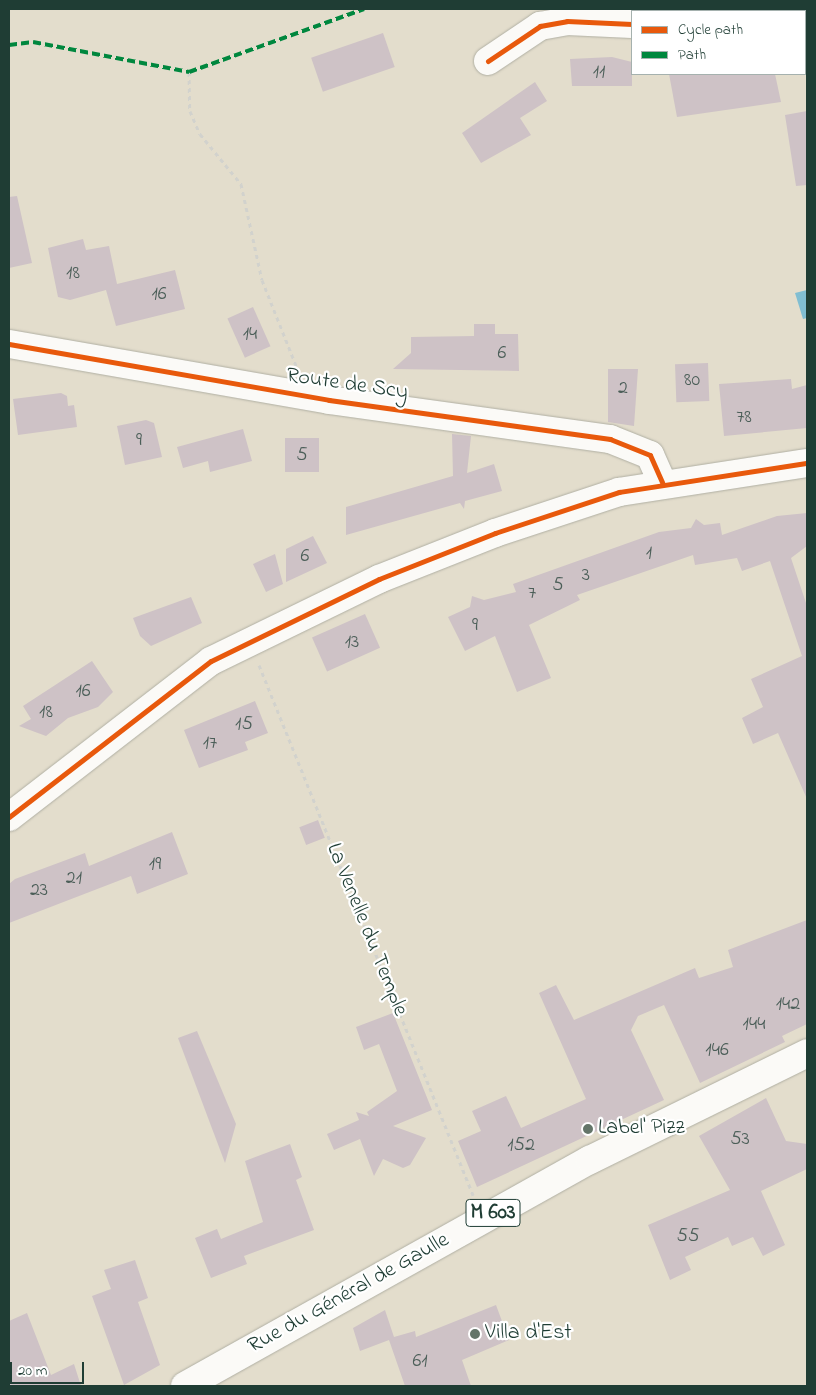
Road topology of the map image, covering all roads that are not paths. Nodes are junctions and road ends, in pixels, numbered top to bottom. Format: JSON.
{"nodes":[{"id":1,"x":631,"y":24,"type":"edge"},
{"id":2,"x":488,"y":61,"type":"dead end"},
{"id":3,"x":9,"y":344,"type":"edge"},
{"id":4,"x":807,"y":463,"type":"edge"},
{"id":5,"x":662,"y":482,"type":"junction"},
{"id":6,"x":9,"y":818,"type":"edge"},
{"id":7,"x":807,"y":1053,"type":"edge"},
{"id":8,"x":185,"y":1386,"type":"edge"}],
"edges":[{"from":1,"to":2,"type":"street"},
{"from":3,"to":5,"type":"street","name":"Route de Scy"},
{"from":4,"to":5,"type":"street"},
{"from":5,"to":6,"type":"street"},
{"from":7,"to":8,"type":"street","name":"Rue du Général de Gaulle","number":"M 603"}]}
